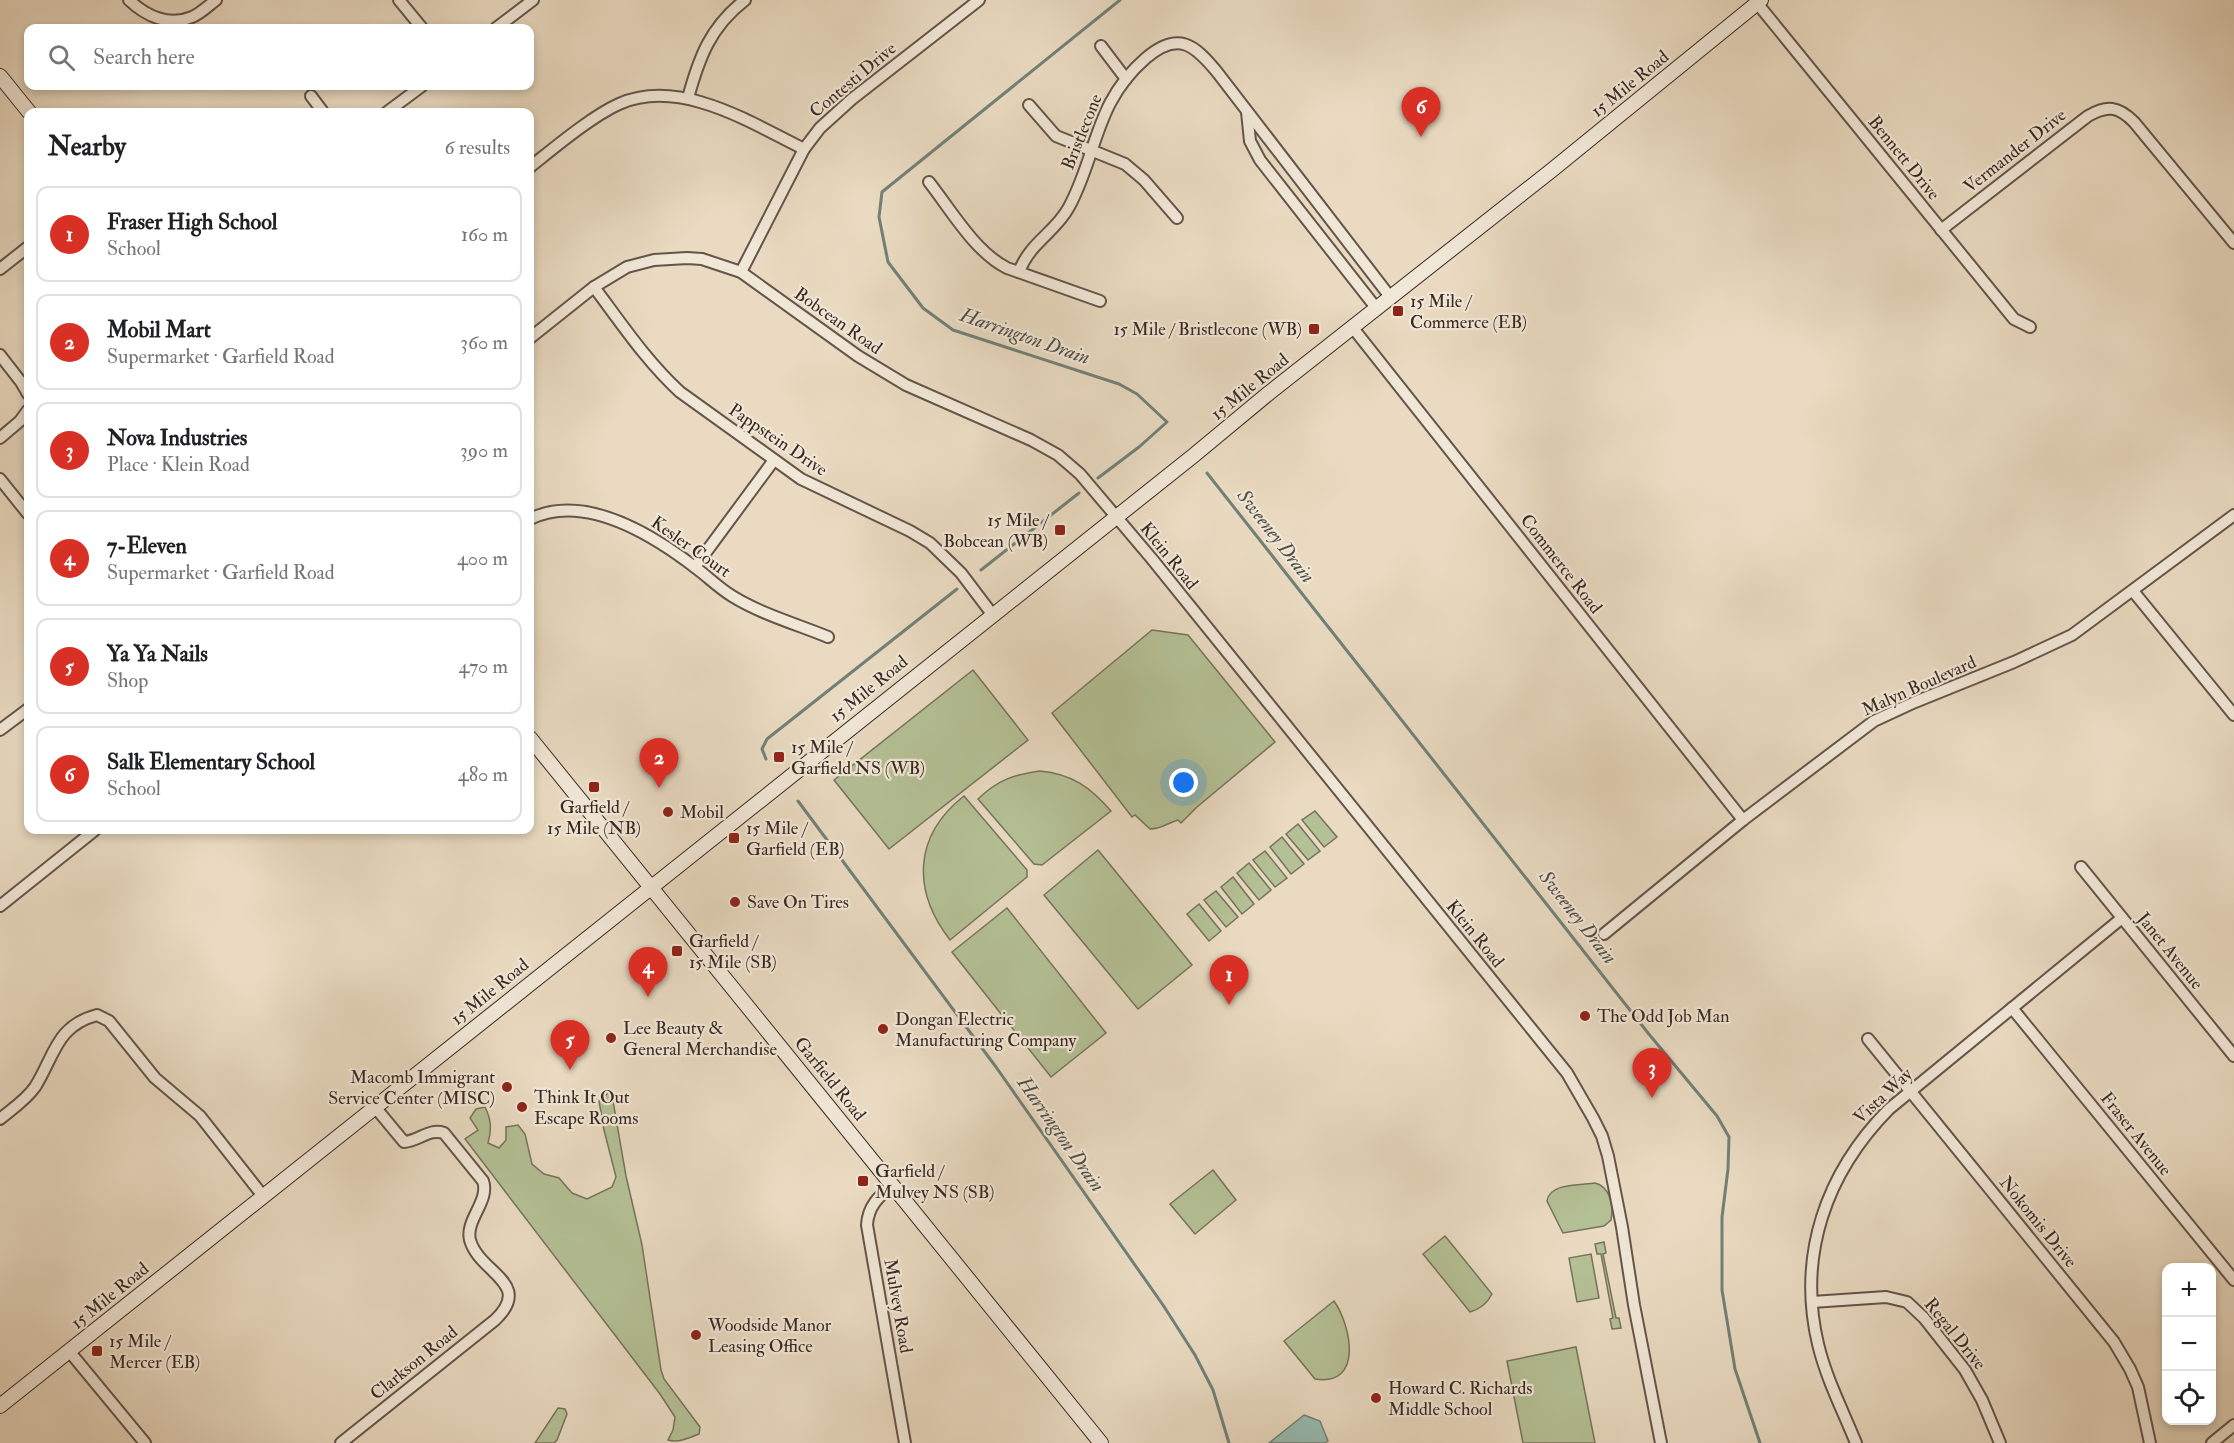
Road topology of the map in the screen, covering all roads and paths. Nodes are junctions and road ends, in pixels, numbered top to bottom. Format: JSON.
{"nodes":[{"id":1,"x":129,"y":0,"type":"edge"},
{"id":2,"x":216,"y":0,"type":"edge"},
{"id":3,"x":399,"y":0,"type":"edge"},
{"id":4,"x":533,"y":0,"type":"edge"},
{"id":5,"x":980,"y":0,"type":"edge"},
{"id":6,"x":741,"y":1,"type":"edge"},
{"id":7,"x":1759,"y":2,"type":"edge"},
{"id":8,"x":419,"y":24,"type":"edge"},
{"id":9,"x":501,"y":24,"type":"edge"},
{"id":10,"x":1101,"y":46,"type":"dead end"},
{"id":11,"x":1126,"y":79,"type":"junction"},
{"id":12,"x":2,"y":83,"type":"edge"},
{"id":13,"x":417,"y":90,"type":"edge"},
{"id":14,"x":311,"y":96,"type":"dead end"},
{"id":15,"x":688,"y":98,"type":"junction"},
{"id":16,"x":1029,"y":105,"type":"dead end"},
{"id":17,"x":25,"y":108,"type":"edge"},
{"id":18,"x":320,"y":108,"type":"edge"},
{"id":19,"x":392,"y":108,"type":"edge"},
{"id":20,"x":1246,"y":109,"type":"junction"},
{"id":21,"x":804,"y":149,"type":"junction"},
{"id":22,"x":1090,"y":151,"type":"junction"},
{"id":23,"x":534,"y":164,"type":"edge"},
{"id":24,"x":929,"y":182,"type":"dead end"},
{"id":25,"x":1177,"y":218,"type":"dead end"},
{"id":26,"x":1941,"y":230,"type":"junction"},
{"id":27,"x":2234,"y":243,"type":"edge"},
{"id":28,"x":24,"y":250,"type":"edge"},
{"id":29,"x":0,"y":269,"type":"edge"},
{"id":30,"x":741,"y":272,"type":"junction"},
{"id":31,"x":1019,"y":272,"type":"junction"},
{"id":32,"x":594,"y":287,"type":"junction"},
{"id":33,"x":1391,"y":298,"type":"junction"},
{"id":34,"x":1100,"y":301,"type":"dead end"},
{"id":35,"x":1377,"y":309,"type":"junction"},
{"id":36,"x":2030,"y":327,"type":"dead end"},
{"id":37,"x":1353,"y":328,"type":"junction"},
{"id":38,"x":534,"y":335,"type":"edge"},
{"id":39,"x":0,"y":355,"type":"edge"},
{"id":40,"x":24,"y":387,"type":"edge"},
{"id":41,"x":24,"y":416,"type":"edge"},
{"id":42,"x":0,"y":438,"type":"edge"},
{"id":43,"x":774,"y":460,"type":"junction"},
{"id":44,"x":0,"y":479,"type":"edge"},
{"id":45,"x":24,"y":509,"type":"edge"},
{"id":46,"x":2234,"y":515,"type":"edge"},
{"id":47,"x":1115,"y":517,"type":"junction"},
{"id":48,"x":534,"y":518,"type":"edge"},
{"id":49,"x":695,"y":567,"type":"junction"},
{"id":50,"x":2133,"y":591,"type":"junction"},
{"id":51,"x":992,"y":614,"type":"junction"},
{"id":52,"x":828,"y":637,"type":"dead end"},
{"id":53,"x":24,"y":713,"type":"edge"},
{"id":54,"x":2234,"y":715,"type":"edge"},
{"id":55,"x":0,"y":730,"type":"edge"},
{"id":56,"x":534,"y":743,"type":"edge"},
{"id":57,"x":1743,"y":820,"type":"junction"},
{"id":58,"x":90,"y":834,"type":"edge"},
{"id":59,"x":2081,"y":867,"type":"dead end"},
{"id":60,"x":650,"y":886,"type":"junction"},
{"id":61,"x":0,"y":906,"type":"edge"},
{"id":62,"x":2122,"y":918,"type":"junction"},
{"id":63,"x":1604,"y":934,"type":"dead end"},
{"id":64,"x":2013,"y":1008,"type":"junction"},
{"id":65,"x":1868,"y":1039,"type":"dead end"},
{"id":66,"x":2234,"y":1056,"type":"edge"},
{"id":67,"x":1910,"y":1091,"type":"junction"},
{"id":68,"x":375,"y":1107,"type":"junction"},
{"id":69,"x":0,"y":1119,"type":"edge"},
{"id":70,"x":893,"y":1185,"type":"junction"},
{"id":71,"x":262,"y":1196,"type":"junction"},
{"id":72,"x":2234,"y":1280,"type":"edge"},
{"id":73,"x":1812,"y":1302,"type":"junction"},
{"id":74,"x":69,"y":1351,"type":"junction"},
{"id":75,"x":0,"y":1406,"type":"edge"},
{"id":76,"x":2234,"y":1425,"type":"edge"},
{"id":77,"x":145,"y":1443,"type":"edge"},
{"id":78,"x":341,"y":1443,"type":"edge"},
{"id":79,"x":905,"y":1443,"type":"edge"},
{"id":80,"x":1101,"y":1443,"type":"edge"},
{"id":81,"x":1661,"y":1443,"type":"edge"},
{"id":82,"x":1856,"y":1443,"type":"edge"},
{"id":83,"x":2000,"y":1443,"type":"edge"},
{"id":84,"x":2150,"y":1443,"type":"edge"},
{"id":85,"x":2212,"y":1443,"type":"edge"}],
"edges":[{"from":1,"to":2,"type":"street"},
{"from":3,"to":8,"type":"street"},
{"from":4,"to":9,"type":"street"},
{"from":5,"to":21,"type":"street","name":"Contesti Drive"},
{"from":6,"to":15,"type":"street"},
{"from":7,"to":26,"type":"street","name":"Bennett Drive"},
{"from":7,"to":33,"type":"main road","name":"15 Mile Road"},
{"from":10,"to":11,"type":"street"},
{"from":11,"to":20,"type":"street","name":"Bristlecone"},
{"from":11,"to":22,"type":"street","name":"Bristlecone"},
{"from":12,"to":17,"type":"main road"},
{"from":13,"to":19,"type":"street"},
{"from":14,"to":18,"type":"street"},
{"from":15,"to":21,"type":"street"},
{"from":15,"to":23,"type":"street"},
{"from":16,"to":22,"type":"street"},
{"from":20,"to":33,"type":"street","name":"Bristlecone"},
{"from":20,"to":35,"type":"street","name":"Bristlecone"},
{"from":21,"to":30,"type":"street","name":"Contesti Drive"},
{"from":22,"to":25,"type":"street"},
{"from":22,"to":31,"type":"street","name":"Bristlecone"},
{"from":24,"to":31,"type":"street"},
{"from":26,"to":27,"type":"street","name":"Vermander Drive"},
{"from":26,"to":36,"type":"street","name":"Bennett Drive"},
{"from":28,"to":29,"type":"street"},
{"from":30,"to":32,"type":"street","name":"Bobcean Road"},
{"from":30,"to":47,"type":"street","name":"Bobcean Road"},
{"from":31,"to":34,"type":"street"},
{"from":32,"to":38,"type":"street","name":"Bobcean Road"},
{"from":32,"to":43,"type":"street","name":"Pappstein Drive"},
{"from":33,"to":35,"type":"main road","name":"15 Mile Road"},
{"from":35,"to":37,"type":"main road","name":"15 Mile Road"},
{"from":37,"to":47,"type":"main road","name":"15 Mile Road"},
{"from":37,"to":57,"type":"street","name":"Commerce Road"},
{"from":39,"to":40,"type":"street"},
{"from":41,"to":42,"type":"street"},
{"from":43,"to":49,"type":"street"},
{"from":43,"to":51,"type":"street","name":"Pappstein Drive"},
{"from":44,"to":45,"type":"street"},
{"from":46,"to":50,"type":"street","name":"Malyn Boulevard"},
{"from":47,"to":51,"type":"main road","name":"15 Mile Road"},
{"from":47,"to":81,"type":"street","name":"Klein Road"},
{"from":48,"to":49,"type":"street","name":"Kesler Court"},
{"from":49,"to":52,"type":"street","name":"Kesler Court"},
{"from":50,"to":54,"type":"street"},
{"from":50,"to":57,"type":"street","name":"Malyn Boulevard"},
{"from":51,"to":60,"type":"main road","name":"15 Mile Road"},
{"from":53,"to":55,"type":"street"},
{"from":56,"to":60,"type":"main road","name":"Garfield Road"},
{"from":57,"to":63,"type":"street","name":"Malyn Boulevard"},
{"from":58,"to":61,"type":"street"},
{"from":59,"to":62,"type":"street","name":"Janet Avenue"},
{"from":60,"to":68,"type":"main road","name":"15 Mile Road"},
{"from":60,"to":70,"type":"main road","name":"Garfield Road"},
{"from":62,"to":64,"type":"street","name":"Vista Way"},
{"from":62,"to":66,"type":"street","name":"Janet Avenue"},
{"from":64,"to":67,"type":"street","name":"Vista Way"},
{"from":64,"to":72,"type":"street","name":"Fraser Avenue"},
{"from":65,"to":67,"type":"street","name":"Nokomis Drive"},
{"from":67,"to":73,"type":"street","name":"Vista Way"},
{"from":67,"to":84,"type":"street","name":"Nokomis Drive"},
{"from":68,"to":71,"type":"main road","name":"15 Mile Road"},
{"from":68,"to":78,"type":"street","name":"Clarkson Road"},
{"from":69,"to":71,"type":"street"},
{"from":70,"to":79,"type":"street","name":"Mulvey Road"},
{"from":70,"to":80,"type":"main road","name":"Garfield Road"},
{"from":71,"to":74,"type":"main road","name":"15 Mile Road"},
{"from":73,"to":82,"type":"street","name":"Vista Way"},
{"from":73,"to":83,"type":"street","name":"Regal Drive"},
{"from":74,"to":75,"type":"main road","name":"15 Mile Road"},
{"from":74,"to":77,"type":"street"},
{"from":76,"to":85,"type":"street"}]}
